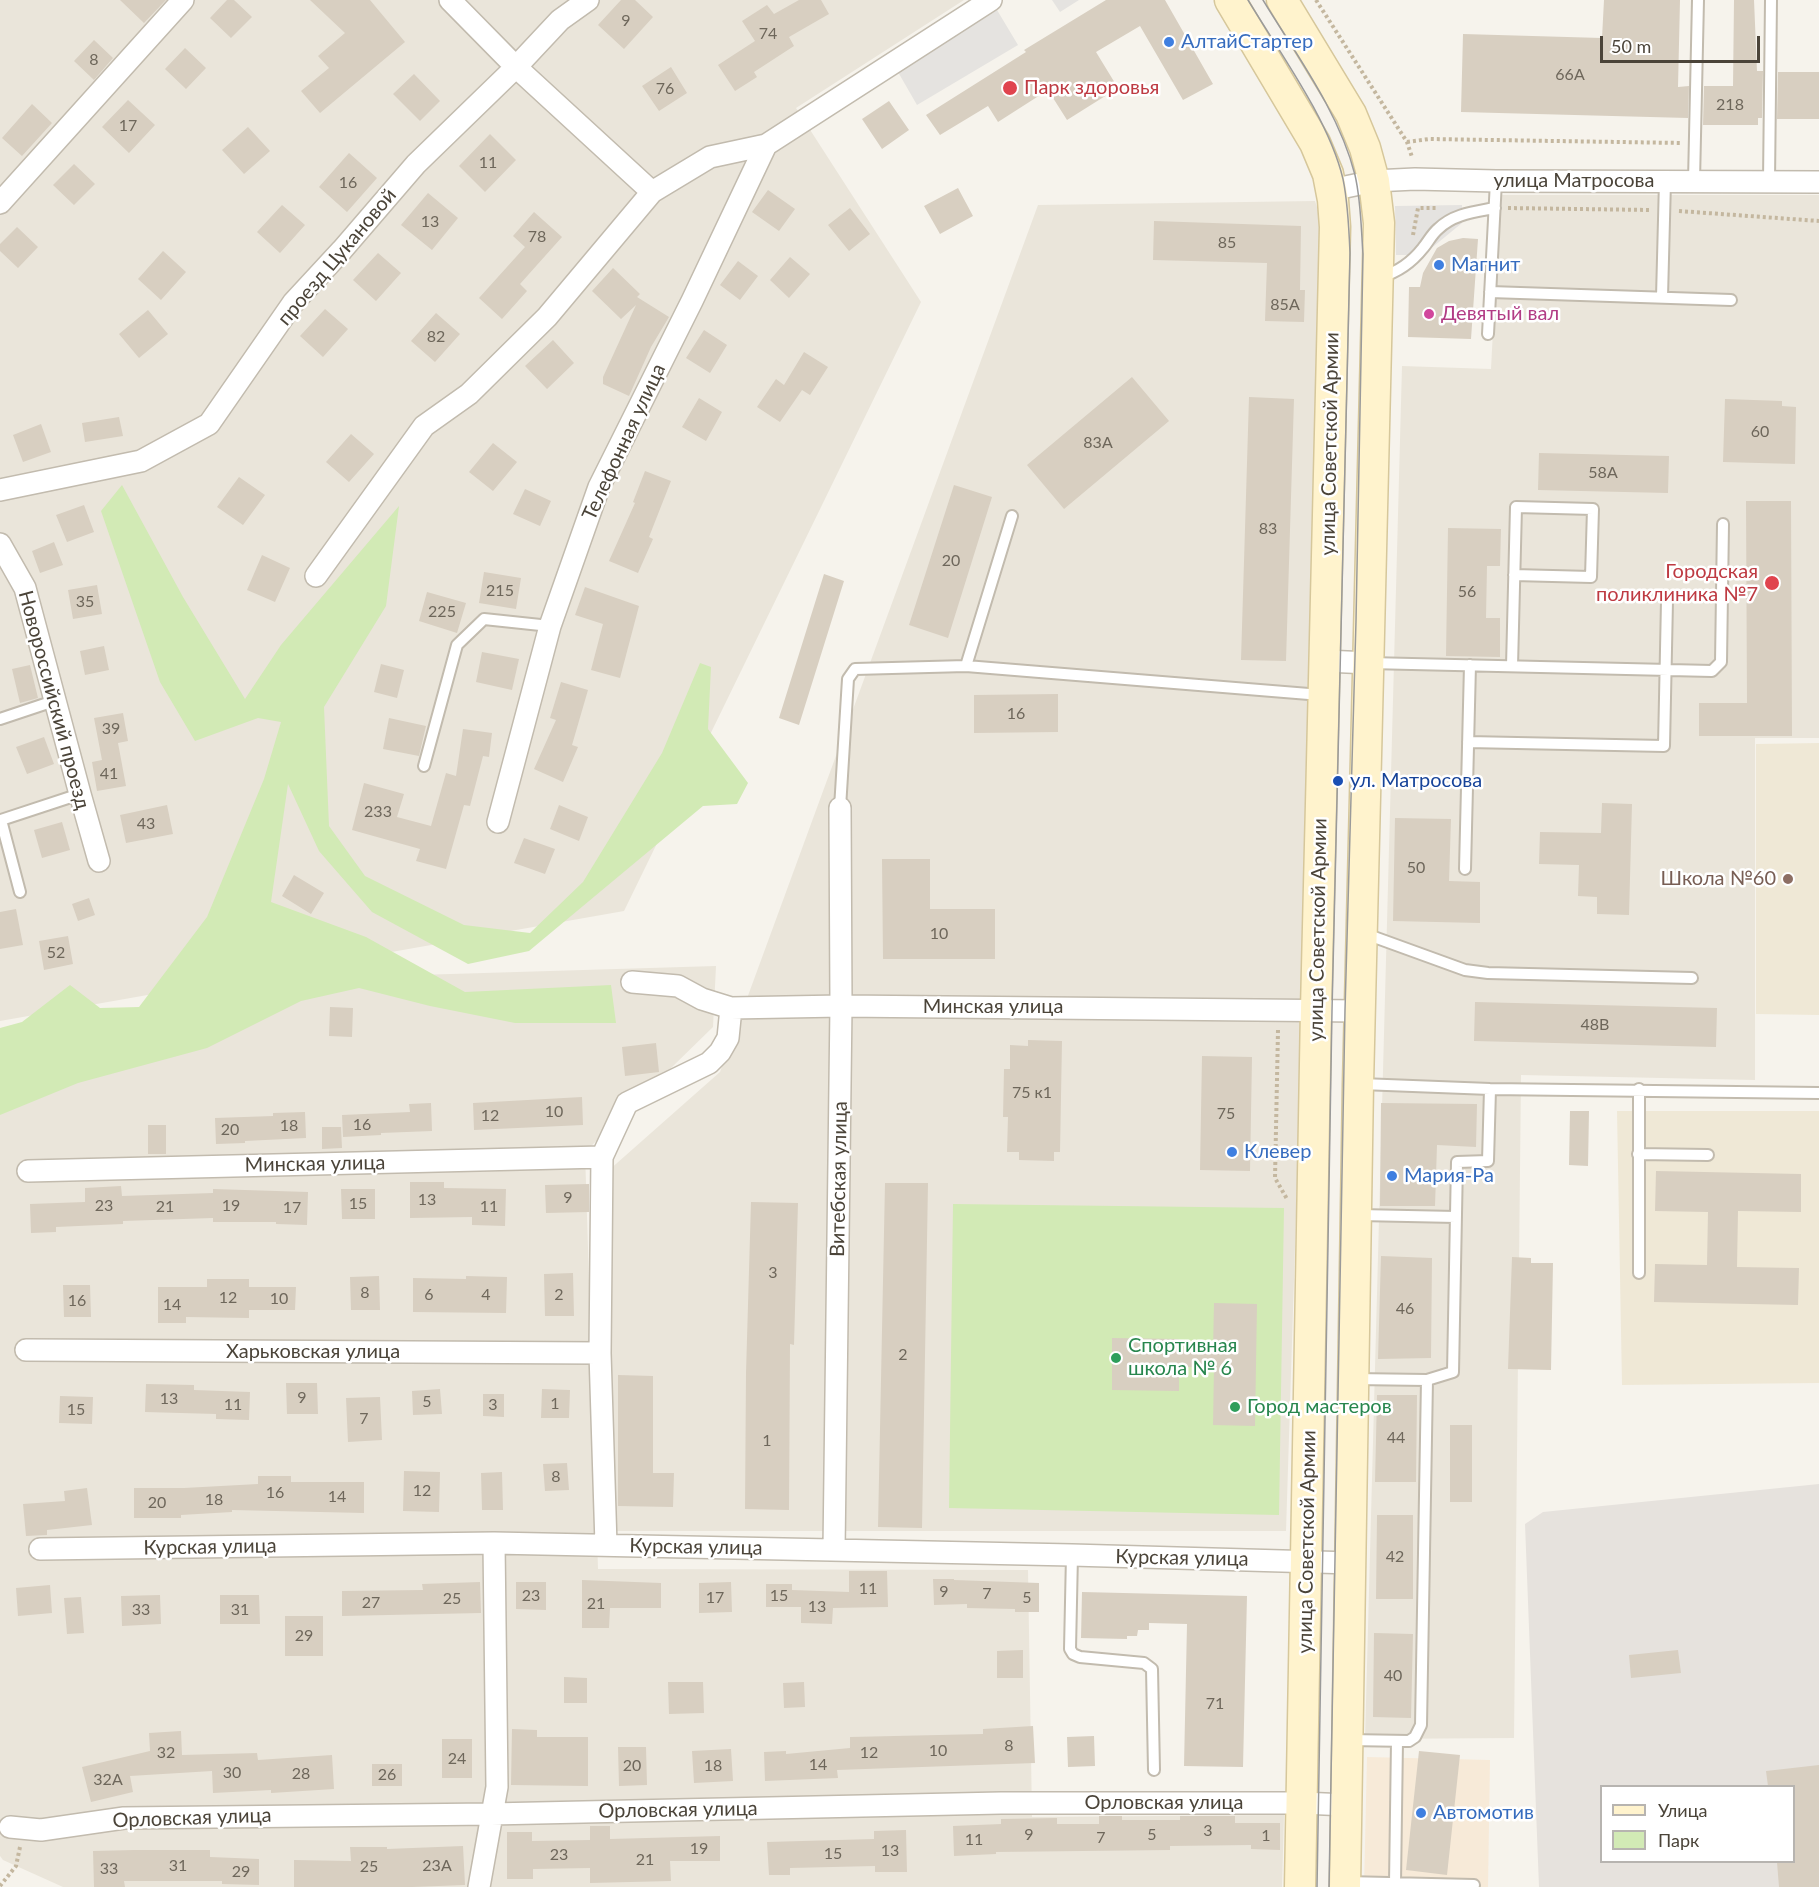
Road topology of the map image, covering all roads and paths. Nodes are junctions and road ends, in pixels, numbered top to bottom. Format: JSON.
{"nodes":[{"id":1,"x":183,"y":0,"type":"edge"},
{"id":2,"x":450,"y":0,"type":"edge"},
{"id":3,"x":588,"y":0,"type":"edge"},
{"id":4,"x":991,"y":0,"type":"edge"},
{"id":5,"x":1230,"y":0,"type":"edge"},
{"id":6,"x":1282,"y":0,"type":"edge"},
{"id":7,"x":1316,"y":0,"type":"edge"},
{"id":8,"x":1698,"y":0,"type":"edge"},
{"id":9,"x":1771,"y":0,"type":"edge"},
{"id":10,"x":516,"y":67,"type":"junction"},
{"id":11,"x":1407,"y":142,"type":"junction"},
{"id":12,"x":766,"y":144,"type":"junction"},
{"id":13,"x":1695,"y":144,"type":"junction"},
{"id":14,"x":1412,"y":157,"type":"dead end"},
{"id":15,"x":1374,"y":181,"type":"junction"},
{"id":16,"x":1496,"y":181,"type":"junction"},
{"id":17,"x":1665,"y":181,"type":"junction"},
{"id":18,"x":1694,"y":181,"type":"junction"},
{"id":19,"x":1769,"y":181,"type":"junction"},
{"id":20,"x":1819,"y":182,"type":"edge"},
{"id":21,"x":1331,"y":189,"type":"junction"},
{"id":22,"x":652,"y":192,"type":"junction"},
{"id":23,"x":0,"y":203,"type":"edge"},
{"id":24,"x":1418,"y":208,"type":"dead end"},
{"id":25,"x":1440,"y":208,"type":"dead end"},
{"id":26,"x":1495,"y":208,"type":"junction"},
{"id":27,"x":1665,"y":210,"type":"junction"},
{"id":28,"x":1819,"y":221,"type":"edge"},
{"id":29,"x":1378,"y":278,"type":"junction"},
{"id":30,"x":1490,"y":291,"type":"junction"},
{"id":31,"x":1662,"y":297,"type":"junction"},
{"id":32,"x":1731,"y":300,"type":"dead end"},
{"id":33,"x":1488,"y":334,"type":"dead end"},
{"id":34,"x":0,"y":490,"type":"edge"},
{"id":35,"x":1012,"y":516,"type":"dead end"},
{"id":36,"x":1723,"y":524,"type":"dead end"},
{"id":37,"x":0,"y":544,"type":"edge"},
{"id":38,"x":1514,"y":574,"type":"junction"},
{"id":39,"x":316,"y":576,"type":"dead end"},
{"id":40,"x":1667,"y":602,"type":"dead end"},
{"id":41,"x":550,"y":626,"type":"junction"},
{"id":42,"x":1326,"y":661,"type":"junction"},
{"id":43,"x":1369,"y":663,"type":"junction"},
{"id":44,"x":1470,"y":665,"type":"junction"},
{"id":45,"x":966,"y":666,"type":"junction"},
{"id":46,"x":1512,"y":666,"type":"junction"},
{"id":47,"x":1665,"y":670,"type":"junction"},
{"id":48,"x":1324,"y":695,"type":"junction"},
{"id":49,"x":54,"y":701,"type":"junction"},
{"id":50,"x":0,"y":719,"type":"edge"},
{"id":51,"x":1468,"y":742,"type":"junction"},
{"id":52,"x":424,"y":766,"type":"dead end"},
{"id":53,"x":80,"y":794,"type":"junction"},
{"id":54,"x":840,"y":808,"type":"joint"},
{"id":55,"x":498,"y":822,"type":"dead end"},
{"id":56,"x":99,"y":861,"type":"dead end"},
{"id":57,"x":1465,"y":869,"type":"dead end"},
{"id":58,"x":21,"y":892,"type":"dead end"},
{"id":59,"x":1362,"y":933,"type":"junction"},
{"id":60,"x":1692,"y":978,"type":"dead end"},
{"id":61,"x":632,"y":982,"type":"dead end"},
{"id":62,"x":841,"y":1006,"type":"junction"},
{"id":63,"x":731,"y":1008,"type":"junction"},
{"id":64,"x":1316,"y":1010,"type":"junction"},
{"id":65,"x":1359,"y":1011,"type":"junction"},
{"id":66,"x":1358,"y":1084,"type":"junction"},
{"id":67,"x":1490,"y":1089,"type":"junction"},
{"id":68,"x":1639,"y":1089,"type":"junction"},
{"id":69,"x":1819,"y":1093,"type":"edge"},
{"id":70,"x":1638,"y":1154,"type":"junction"},
{"id":71,"x":1708,"y":1155,"type":"dead end"},
{"id":72,"x":602,"y":1157,"type":"junction"},
{"id":73,"x":28,"y":1171,"type":"dead end"},
{"id":74,"x":1356,"y":1215,"type":"junction"},
{"id":75,"x":1456,"y":1217,"type":"junction"},
{"id":76,"x":1639,"y":1273,"type":"dead end"},
{"id":77,"x":26,"y":1350,"type":"dead end"},
{"id":78,"x":600,"y":1353,"type":"junction"},
{"id":79,"x":1353,"y":1379,"type":"junction"},
{"id":80,"x":1427,"y":1380,"type":"junction"},
{"id":81,"x":494,"y":1544,"type":"junction"},
{"id":82,"x":606,"y":1545,"type":"junction"},
{"id":83,"x":40,"y":1549,"type":"dead end"},
{"id":84,"x":834,"y":1550,"type":"junction"},
{"id":85,"x":1072,"y":1555,"type":"junction"},
{"id":86,"x":1307,"y":1561,"type":"junction"},
{"id":87,"x":1352,"y":1563,"type":"junction"},
{"id":88,"x":1348,"y":1740,"type":"junction"},
{"id":89,"x":1397,"y":1741,"type":"junction"},
{"id":90,"x":1154,"y":1770,"type":"dead end"},
{"id":91,"x":1302,"y":1803,"type":"junction"},
{"id":92,"x":1347,"y":1805,"type":"junction"},
{"id":93,"x":491,"y":1814,"type":"junction"},
{"id":94,"x":10,"y":1827,"type":"dead end"},
{"id":95,"x":16,"y":1866,"type":"dead end"},
{"id":96,"x":1395,"y":1883,"type":"junction"},
{"id":97,"x":1345,"y":1884,"type":"edge"},
{"id":98,"x":1474,"y":1885,"type":"dead end"},
{"id":99,"x":0,"y":1886,"type":"edge"},
{"id":100,"x":479,"y":1887,"type":"edge"},
{"id":101,"x":1300,"y":1887,"type":"edge"}],
"edges":[{"from":1,"to":23,"type":"street"},
{"from":2,"to":10,"type":"street"},
{"from":3,"to":10,"type":"street","name":"проезд Цукановой"},
{"from":4,"to":12,"type":"street"},
{"from":5,"to":21,"type":"main road","name":"улица Советской Армии"},
{"from":6,"to":15,"type":"main road"},
{"from":7,"to":11,"type":"path"},
{"from":8,"to":13,"type":"lane"},
{"from":9,"to":19,"type":"lane"},
{"from":10,"to":22,"type":"street"},
{"from":10,"to":34,"type":"street","name":"проезд Цукановой"},
{"from":11,"to":13,"type":"path"},
{"from":11,"to":14,"type":"path"},
{"from":12,"to":22,"type":"street"},
{"from":12,"to":41,"type":"street","name":"Телефонная улица"},
{"from":13,"to":18,"type":"lane"},
{"from":15,"to":16,"type":"street","name":"улица Матросова"},
{"from":15,"to":21,"type":"street","name":"улица Матросова"},
{"from":15,"to":29,"type":"main road"},
{"from":16,"to":17,"type":"street","name":"улица Матросова"},
{"from":16,"to":26,"type":"lane"},
{"from":17,"to":18,"type":"street","name":"улица Матросова"},
{"from":17,"to":27,"type":"lane"},
{"from":18,"to":19,"type":"street","name":"улица Матросова"},
{"from":19,"to":20,"type":"street","name":"улица Матросова"},
{"from":21,"to":42,"type":"main road","name":"улица Советской Армии"},
{"from":22,"to":39,"type":"street"},
{"from":24,"to":25,"type":"path"},
{"from":26,"to":27,"type":"path"},
{"from":26,"to":29,"type":"lane"},
{"from":26,"to":30,"type":"lane"},
{"from":27,"to":28,"type":"path"},
{"from":27,"to":31,"type":"lane"},
{"from":29,"to":43,"type":"main road"},
{"from":30,"to":31,"type":"lane"},
{"from":30,"to":33,"type":"lane"},
{"from":31,"to":32,"type":"lane"},
{"from":35,"to":45,"type":"lane"},
{"from":36,"to":47,"type":"lane"},
{"from":37,"to":49,"type":"street","name":"Новороссийский проезд"},
{"from":38,"to":38,"type":"lane"},
{"from":38,"to":46,"type":"lane"},
{"from":40,"to":47,"type":"lane"},
{"from":41,"to":52,"type":"lane"},
{"from":41,"to":55,"type":"street","name":"Телефонная улица"},
{"from":42,"to":43,"type":"street"},
{"from":42,"to":48,"type":"main road","name":"улица Советской Армии"},
{"from":43,"to":44,"type":"lane"},
{"from":43,"to":59,"type":"main road"},
{"from":44,"to":46,"type":"lane"},
{"from":44,"to":51,"type":"lane"},
{"from":45,"to":48,"type":"lane"},
{"from":45,"to":54,"type":"lane"},
{"from":46,"to":47,"type":"lane"},
{"from":47,"to":51,"type":"lane"},
{"from":48,"to":64,"type":"main road","name":"улица Советской Армии"},
{"from":49,"to":50,"type":"lane"},
{"from":49,"to":53,"type":"street","name":"Новороссийский проезд"},
{"from":51,"to":57,"type":"lane"},
{"from":53,"to":56,"type":"street","name":"Новороссийский проезд"},
{"from":53,"to":58,"type":"lane"},
{"from":54,"to":62,"type":"street","name":"Витебская улица"},
{"from":59,"to":60,"type":"lane"},
{"from":59,"to":65,"type":"main road"},
{"from":61,"to":63,"type":"street","name":"Минская улица"},
{"from":62,"to":63,"type":"street","name":"Минская улица"},
{"from":62,"to":64,"type":"street","name":"Минская улица"},
{"from":62,"to":84,"type":"street","name":"Витебская улица"},
{"from":63,"to":72,"type":"street"},
{"from":64,"to":65,"type":"street","name":"Минская улица"},
{"from":64,"to":86,"type":"main road","name":"улица Советской Армии"},
{"from":65,"to":66,"type":"main road"},
{"from":66,"to":67,"type":"lane"},
{"from":66,"to":74,"type":"main road"},
{"from":67,"to":68,"type":"lane"},
{"from":67,"to":75,"type":"lane"},
{"from":68,"to":69,"type":"lane"},
{"from":68,"to":70,"type":"lane"},
{"from":70,"to":71,"type":"lane"},
{"from":70,"to":76,"type":"lane"},
{"from":72,"to":73,"type":"street","name":"Минская улица"},
{"from":72,"to":78,"type":"street"},
{"from":74,"to":75,"type":"lane"},
{"from":74,"to":79,"type":"main road"},
{"from":75,"to":80,"type":"lane"},
{"from":77,"to":78,"type":"street","name":"Харьковская улица"},
{"from":78,"to":82,"type":"street"},
{"from":79,"to":80,"type":"lane"},
{"from":79,"to":87,"type":"main road"},
{"from":80,"to":89,"type":"lane"},
{"from":81,"to":82,"type":"street","name":"Курская улица"},
{"from":81,"to":83,"type":"street","name":"Курская улица"},
{"from":81,"to":93,"type":"street"},
{"from":82,"to":84,"type":"street","name":"Курская улица"},
{"from":84,"to":85,"type":"street","name":"Курская улица"},
{"from":85,"to":86,"type":"street","name":"Курская улица"},
{"from":85,"to":90,"type":"lane"},
{"from":86,"to":87,"type":"street","name":"Курская улица"},
{"from":86,"to":91,"type":"main road","name":"улица Советской Армии"},
{"from":87,"to":88,"type":"main road"},
{"from":88,"to":89,"type":"lane"},
{"from":88,"to":92,"type":"main road"},
{"from":89,"to":96,"type":"lane"},
{"from":91,"to":92,"type":"street","name":"Орловская улица"},
{"from":91,"to":93,"type":"street","name":"Орловская улица"},
{"from":91,"to":101,"type":"main road","name":"улица Советской Армии"},
{"from":92,"to":97,"type":"main road"},
{"from":93,"to":94,"type":"street","name":"Орловская улица"},
{"from":93,"to":100,"type":"street"},
{"from":95,"to":99,"type":"path"},
{"from":96,"to":97,"type":"lane"},
{"from":96,"to":98,"type":"lane"}]}
